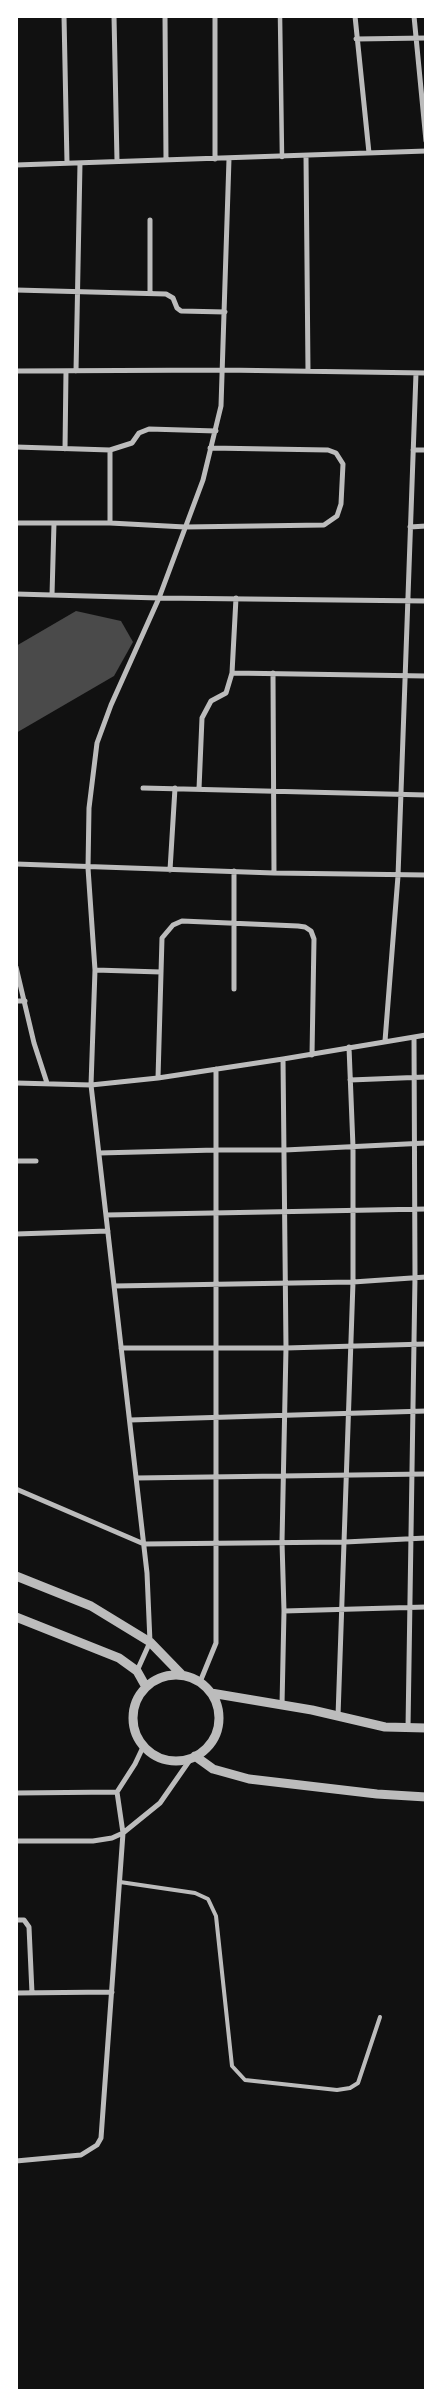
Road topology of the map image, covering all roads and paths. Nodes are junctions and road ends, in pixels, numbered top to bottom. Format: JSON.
{"nodes":[{"id":1,"x":64,"y":16,"type":"edge"},
{"id":2,"x":114,"y":16,"type":"edge"},
{"id":3,"x":166,"y":16,"type":"edge"},
{"id":4,"x":215,"y":16,"type":"edge"},
{"id":5,"x":280,"y":16,"type":"edge"},
{"id":6,"x":355,"y":16,"type":"edge"},
{"id":7,"x":414,"y":16,"type":"edge"},
{"id":8,"x":414,"y":38,"type":"junction"},
{"id":9,"x":426,"y":38,"type":"edge"},
{"id":10,"x":356,"y":39,"type":"junction"},
{"id":11,"x":426,"y":141,"type":"edge"},
{"id":12,"x":426,"y":151,"type":"edge"},
{"id":13,"x":369,"y":153,"type":"junction"},
{"id":14,"x":282,"y":156,"type":"junction"},
{"id":15,"x":306,"y":156,"type":"junction"},
{"id":16,"x":214,"y":159,"type":"junction"},
{"id":17,"x":229,"y":159,"type":"junction"},
{"id":18,"x":166,"y":160,"type":"junction"},
{"id":19,"x":116,"y":162,"type":"junction"},
{"id":20,"x":67,"y":163,"type":"junction"},
{"id":21,"x":80,"y":163,"type":"junction"},
{"id":22,"x":16,"y":165,"type":"edge"},
{"id":23,"x":150,"y":220,"type":"dead end"},
{"id":24,"x":16,"y":290,"type":"edge"},
{"id":25,"x":76,"y":292,"type":"junction"},
{"id":26,"x":150,"y":293,"type":"junction"},
{"id":27,"x":225,"y":312,"type":"junction"},
{"id":28,"x":223,"y":370,"type":"junction"},
{"id":29,"x":16,"y":371,"type":"edge"},
{"id":30,"x":66,"y":371,"type":"junction"},
{"id":31,"x":76,"y":371,"type":"junction"},
{"id":32,"x":308,"y":372,"type":"junction"},
{"id":33,"x":416,"y":373,"type":"junction"},
{"id":34,"x":426,"y":373,"type":"edge"},
{"id":35,"x":216,"y":431,"type":"junction"},
{"id":36,"x":16,"y":448,"type":"edge"},
{"id":37,"x":65,"y":448,"type":"junction"},
{"id":38,"x":210,"y":448,"type":"junction"},
{"id":39,"x":110,"y":450,"type":"junction"},
{"id":40,"x":413,"y":450,"type":"junction"},
{"id":41,"x":426,"y":450,"type":"edge"},
{"id":42,"x":16,"y":523,"type":"edge"},
{"id":43,"x":54,"y":523,"type":"junction"},
{"id":44,"x":110,"y":523,"type":"junction"},
{"id":45,"x":410,"y":526,"type":"junction"},
{"id":46,"x":426,"y":526,"type":"edge"},
{"id":47,"x":185,"y":527,"type":"junction"},
{"id":48,"x":16,"y":594,"type":"edge"},
{"id":49,"x":52,"y":595,"type":"junction"},
{"id":50,"x":159,"y":598,"type":"junction"},
{"id":51,"x":236,"y":598,"type":"junction"},
{"id":52,"x":426,"y":601,"type":"edge"},
{"id":53,"x":408,"y":602,"type":"junction"},
{"id":54,"x":232,"y":673,"type":"junction"},
{"id":55,"x":273,"y":674,"type":"junction"},
{"id":56,"x":405,"y":676,"type":"junction"},
{"id":57,"x":426,"y":676,"type":"edge"},
{"id":58,"x":143,"y":788,"type":"dead end"},
{"id":59,"x":175,"y":788,"type":"junction"},
{"id":60,"x":199,"y":789,"type":"junction"},
{"id":61,"x":274,"y":792,"type":"junction"},
{"id":62,"x":401,"y":795,"type":"junction"},
{"id":63,"x":426,"y":795,"type":"edge"},
{"id":64,"x":16,"y":864,"type":"edge"},
{"id":65,"x":88,"y":868,"type":"junction"},
{"id":66,"x":170,"y":870,"type":"junction"},
{"id":67,"x":234,"y":871,"type":"junction"},
{"id":68,"x":274,"y":873,"type":"junction"},
{"id":69,"x":426,"y":875,"type":"edge"},
{"id":70,"x":398,"y":876,"type":"junction"},
{"id":71,"x":234,"y":925,"type":"junction"},
{"id":72,"x":16,"y":966,"type":"edge"},
{"id":73,"x":95,"y":970,"type":"junction"},
{"id":74,"x":161,"y":972,"type":"junction"},
{"id":75,"x":234,"y":988,"type":"dead end"},
{"id":76,"x":16,"y":1001,"type":"edge"},
{"id":77,"x":25,"y":1001,"type":"junction"},
{"id":78,"x":426,"y":1035,"type":"edge"},
{"id":79,"x":414,"y":1037,"type":"junction"},
{"id":80,"x":385,"y":1042,"type":"junction"},
{"id":81,"x":349,"y":1047,"type":"junction"},
{"id":82,"x":312,"y":1055,"type":"junction"},
{"id":83,"x":283,"y":1060,"type":"junction"},
{"id":84,"x":216,"y":1069,"type":"junction"},
{"id":85,"x":158,"y":1078,"type":"junction"},
{"id":86,"x":414,"y":1078,"type":"junction"},
{"id":87,"x":426,"y":1078,"type":"edge"},
{"id":88,"x":350,"y":1080,"type":"junction"},
{"id":89,"x":46,"y":1083,"type":"junction"},
{"id":90,"x":16,"y":1084,"type":"edge"},
{"id":91,"x":91,"y":1085,"type":"junction"},
{"id":92,"x":414,"y":1143,"type":"junction"},
{"id":93,"x":426,"y":1143,"type":"edge"},
{"id":94,"x":353,"y":1147,"type":"junction"},
{"id":95,"x":216,"y":1150,"type":"junction"},
{"id":96,"x":285,"y":1150,"type":"junction"},
{"id":97,"x":99,"y":1153,"type":"junction"},
{"id":98,"x":16,"y":1161,"type":"edge"},
{"id":99,"x":36,"y":1161,"type":"dead end"},
{"id":100,"x":414,"y":1209,"type":"junction"},
{"id":101,"x":426,"y":1209,"type":"edge"},
{"id":102,"x":352,"y":1211,"type":"junction"},
{"id":103,"x":286,"y":1213,"type":"junction"},
{"id":104,"x":218,"y":1214,"type":"junction"},
{"id":105,"x":106,"y":1216,"type":"junction"},
{"id":106,"x":108,"y":1231,"type":"junction"},
{"id":107,"x":16,"y":1234,"type":"edge"},
{"id":108,"x":415,"y":1277,"type":"junction"},
{"id":109,"x":426,"y":1277,"type":"edge"},
{"id":110,"x":352,"y":1282,"type":"junction"},
{"id":111,"x":285,"y":1283,"type":"junction"},
{"id":112,"x":217,"y":1285,"type":"junction"},
{"id":113,"x":114,"y":1286,"type":"junction"},
{"id":114,"x":426,"y":1344,"type":"edge"},
{"id":115,"x":351,"y":1345,"type":"junction"},
{"id":116,"x":412,"y":1345,"type":"junction"},
{"id":117,"x":215,"y":1346,"type":"junction"},
{"id":118,"x":121,"y":1348,"type":"junction"},
{"id":119,"x":286,"y":1348,"type":"junction"},
{"id":120,"x":426,"y":1411,"type":"edge"},
{"id":121,"x":413,"y":1412,"type":"junction"},
{"id":122,"x":349,"y":1414,"type":"junction"},
{"id":123,"x":284,"y":1416,"type":"junction"},
{"id":124,"x":215,"y":1418,"type":"junction"},
{"id":125,"x":130,"y":1420,"type":"junction"},
{"id":126,"x":412,"y":1474,"type":"junction"},
{"id":127,"x":426,"y":1474,"type":"edge"},
{"id":128,"x":348,"y":1475,"type":"junction"},
{"id":129,"x":215,"y":1477,"type":"junction"},
{"id":130,"x":283,"y":1477,"type":"junction"},
{"id":131,"x":136,"y":1478,"type":"junction"},
{"id":132,"x":16,"y":1489,"type":"edge"},
{"id":133,"x":412,"y":1538,"type":"junction"},
{"id":134,"x":426,"y":1538,"type":"edge"},
{"id":135,"x":282,"y":1542,"type":"junction"},
{"id":136,"x":345,"y":1542,"type":"junction"},
{"id":137,"x":144,"y":1544,"type":"junction"},
{"id":138,"x":216,"y":1545,"type":"junction"},
{"id":139,"x":16,"y":1576,"type":"edge"},
{"id":140,"x":426,"y":1606,"type":"edge"},
{"id":141,"x":410,"y":1607,"type":"junction"},
{"id":142,"x":343,"y":1608,"type":"junction"},
{"id":143,"x":284,"y":1610,"type":"junction"},
{"id":144,"x":16,"y":1617,"type":"edge"},
{"id":145,"x":150,"y":1642,"type":"junction"},
{"id":146,"x":137,"y":1672,"type":"junction"},
{"id":147,"x":182,"y":1675,"type":"junction"},
{"id":148,"x":200,"y":1682,"type":"junction"},
{"id":149,"x":146,"y":1688,"type":"junction"},
{"id":150,"x":211,"y":1693,"type":"junction"},
{"id":151,"x":282,"y":1705,"type":"junction"},
{"id":152,"x":338,"y":1716,"type":"junction"},
{"id":153,"x":408,"y":1728,"type":"junction"},
{"id":154,"x":426,"y":1728,"type":"edge"},
{"id":155,"x":144,"y":1745,"type":"junction"},
{"id":156,"x":194,"y":1757,"type":"junction"},
{"id":157,"x":117,"y":1792,"type":"junction"},
{"id":158,"x":16,"y":1793,"type":"edge"},
{"id":159,"x":426,"y":1797,"type":"edge"},
{"id":160,"x":123,"y":1833,"type":"junction"},
{"id":161,"x":16,"y":1840,"type":"edge"},
{"id":162,"x":120,"y":1882,"type":"junction"},
{"id":163,"x":16,"y":1920,"type":"edge"},
{"id":164,"x":32,"y":1992,"type":"junction"},
{"id":165,"x":112,"y":1992,"type":"junction"},
{"id":166,"x":16,"y":1993,"type":"edge"},
{"id":167,"x":380,"y":2017,"type":"dead end"},
{"id":168,"x":16,"y":2160,"type":"edge"}],
"edges":[{"from":1,"to":20,"type":"street"},
{"from":2,"to":19,"type":"street"},
{"from":3,"to":18,"type":"street"},
{"from":4,"to":16,"type":"street"},
{"from":5,"to":14,"type":"street"},
{"from":6,"to":10,"type":"street"},
{"from":7,"to":8,"type":"street"},
{"from":8,"to":9,"type":"street"},
{"from":8,"to":10,"type":"street"},
{"from":8,"to":11,"type":"street"},
{"from":10,"to":13,"type":"street"},
{"from":12,"to":13,"type":"street"},
{"from":13,"to":15,"type":"street"},
{"from":14,"to":15,"type":"street"},
{"from":14,"to":17,"type":"street"},
{"from":15,"to":32,"type":"street"},
{"from":16,"to":17,"type":"street"},
{"from":16,"to":18,"type":"street"},
{"from":17,"to":27,"type":"street"},
{"from":18,"to":19,"type":"street"},
{"from":19,"to":21,"type":"street"},
{"from":20,"to":21,"type":"street"},
{"from":20,"to":22,"type":"street"},
{"from":21,"to":25,"type":"street"},
{"from":23,"to":26,"type":"street"},
{"from":24,"to":25,"type":"street"},
{"from":25,"to":26,"type":"street"},
{"from":25,"to":31,"type":"street"},
{"from":26,"to":27,"type":"street"},
{"from":27,"to":28,"type":"street"},
{"from":28,"to":31,"type":"street"},
{"from":28,"to":32,"type":"street"},
{"from":28,"to":35,"type":"street"},
{"from":29,"to":30,"type":"street"},
{"from":30,"to":31,"type":"street"},
{"from":30,"to":37,"type":"street"},
{"from":32,"to":33,"type":"street"},
{"from":33,"to":34,"type":"street"},
{"from":33,"to":40,"type":"street"},
{"from":35,"to":38,"type":"street"},
{"from":35,"to":39,"type":"street"},
{"from":36,"to":37,"type":"street"},
{"from":37,"to":39,"type":"street"},
{"from":38,"to":47,"type":"street"},
{"from":38,"to":47,"type":"street"},
{"from":39,"to":44,"type":"street"},
{"from":40,"to":41,"type":"street"},
{"from":40,"to":45,"type":"street"},
{"from":42,"to":43,"type":"street"},
{"from":43,"to":44,"type":"street"},
{"from":43,"to":49,"type":"street"},
{"from":44,"to":47,"type":"street"},
{"from":45,"to":46,"type":"street"},
{"from":45,"to":53,"type":"street"},
{"from":47,"to":50,"type":"street"},
{"from":48,"to":49,"type":"street"},
{"from":49,"to":50,"type":"street"},
{"from":50,"to":51,"type":"street"},
{"from":50,"to":65,"type":"street"},
{"from":51,"to":53,"type":"street"},
{"from":51,"to":54,"type":"street"},
{"from":52,"to":53,"type":"street"},
{"from":53,"to":56,"type":"street"},
{"from":54,"to":55,"type":"street"},
{"from":54,"to":60,"type":"street"},
{"from":55,"to":56,"type":"street"},
{"from":55,"to":61,"type":"street"},
{"from":56,"to":57,"type":"street"},
{"from":56,"to":62,"type":"street"},
{"from":58,"to":59,"type":"street"},
{"from":59,"to":60,"type":"street"},
{"from":59,"to":66,"type":"street"},
{"from":60,"to":61,"type":"street"},
{"from":61,"to":62,"type":"street"},
{"from":61,"to":68,"type":"street"},
{"from":62,"to":63,"type":"street"},
{"from":62,"to":70,"type":"street"},
{"from":64,"to":65,"type":"street"},
{"from":65,"to":66,"type":"street"},
{"from":65,"to":73,"type":"street"},
{"from":66,"to":67,"type":"street"},
{"from":67,"to":68,"type":"street"},
{"from":67,"to":71,"type":"street"},
{"from":68,"to":70,"type":"street"},
{"from":69,"to":70,"type":"street"},
{"from":70,"to":80,"type":"street"},
{"from":71,"to":74,"type":"street"},
{"from":71,"to":75,"type":"street"},
{"from":71,"to":82,"type":"street"},
{"from":72,"to":77,"type":"street"},
{"from":73,"to":74,"type":"street"},
{"from":73,"to":91,"type":"street"},
{"from":74,"to":85,"type":"street"},
{"from":76,"to":77,"type":"street"},
{"from":77,"to":89,"type":"street"},
{"from":78,"to":79,"type":"street"},
{"from":79,"to":80,"type":"street"},
{"from":79,"to":86,"type":"street"},
{"from":80,"to":81,"type":"street"},
{"from":81,"to":82,"type":"street"},
{"from":81,"to":88,"type":"street"},
{"from":82,"to":83,"type":"street"},
{"from":83,"to":84,"type":"street"},
{"from":83,"to":96,"type":"street"},
{"from":84,"to":85,"type":"street"},
{"from":84,"to":95,"type":"street"},
{"from":85,"to":91,"type":"street"},
{"from":86,"to":87,"type":"street"},
{"from":86,"to":88,"type":"street"},
{"from":86,"to":92,"type":"street"},
{"from":88,"to":94,"type":"street"},
{"from":89,"to":90,"type":"street"},
{"from":89,"to":91,"type":"street"},
{"from":91,"to":97,"type":"street"},
{"from":92,"to":93,"type":"street"},
{"from":92,"to":94,"type":"street"},
{"from":92,"to":100,"type":"street"},
{"from":94,"to":96,"type":"street"},
{"from":94,"to":102,"type":"street"},
{"from":95,"to":96,"type":"street"},
{"from":95,"to":97,"type":"street"},
{"from":95,"to":104,"type":"street"},
{"from":96,"to":103,"type":"street"},
{"from":97,"to":105,"type":"street"},
{"from":98,"to":99,"type":"street"},
{"from":100,"to":101,"type":"street"},
{"from":100,"to":102,"type":"street"},
{"from":100,"to":108,"type":"street"},
{"from":102,"to":103,"type":"street"},
{"from":102,"to":110,"type":"street"},
{"from":103,"to":104,"type":"street"},
{"from":103,"to":111,"type":"street"},
{"from":104,"to":105,"type":"street"},
{"from":104,"to":112,"type":"street"},
{"from":105,"to":106,"type":"street"},
{"from":106,"to":107,"type":"street"},
{"from":106,"to":113,"type":"street"},
{"from":108,"to":109,"type":"street"},
{"from":108,"to":110,"type":"street"},
{"from":108,"to":116,"type":"street"},
{"from":110,"to":111,"type":"street"},
{"from":110,"to":115,"type":"street"},
{"from":111,"to":112,"type":"street"},
{"from":111,"to":119,"type":"street"},
{"from":112,"to":113,"type":"street"},
{"from":112,"to":117,"type":"street"},
{"from":113,"to":118,"type":"street"},
{"from":114,"to":116,"type":"street"},
{"from":115,"to":116,"type":"street"},
{"from":115,"to":119,"type":"street"},
{"from":115,"to":122,"type":"street"},
{"from":116,"to":121,"type":"street"},
{"from":117,"to":118,"type":"street"},
{"from":117,"to":119,"type":"street"},
{"from":117,"to":124,"type":"street"},
{"from":118,"to":125,"type":"street"},
{"from":119,"to":123,"type":"street"},
{"from":120,"to":121,"type":"street"},
{"from":121,"to":122,"type":"street"},
{"from":121,"to":126,"type":"street"},
{"from":122,"to":123,"type":"street"},
{"from":122,"to":128,"type":"street"},
{"from":123,"to":124,"type":"street"},
{"from":123,"to":130,"type":"street"},
{"from":124,"to":125,"type":"street"},
{"from":124,"to":129,"type":"street"},
{"from":125,"to":131,"type":"street"},
{"from":126,"to":127,"type":"street"},
{"from":126,"to":128,"type":"street"},
{"from":126,"to":133,"type":"street"},
{"from":128,"to":130,"type":"street"},
{"from":128,"to":136,"type":"street"},
{"from":129,"to":130,"type":"street"},
{"from":129,"to":131,"type":"street"},
{"from":129,"to":138,"type":"street"},
{"from":130,"to":135,"type":"street"},
{"from":131,"to":137,"type":"street"},
{"from":132,"to":137,"type":"street"},
{"from":133,"to":134,"type":"street"},
{"from":133,"to":136,"type":"street"},
{"from":133,"to":141,"type":"street"},
{"from":135,"to":136,"type":"street"},
{"from":135,"to":138,"type":"street"},
{"from":135,"to":143,"type":"street"},
{"from":136,"to":142,"type":"street"},
{"from":137,"to":138,"type":"street"},
{"from":137,"to":145,"type":"street"},
{"from":138,"to":148,"type":"street"},
{"from":139,"to":145,"type":"street"},
{"from":140,"to":141,"type":"street"},
{"from":141,"to":142,"type":"street"},
{"from":141,"to":153,"type":"street"},
{"from":142,"to":143,"type":"street"},
{"from":142,"to":152,"type":"street"},
{"from":143,"to":151,"type":"street"},
{"from":144,"to":146,"type":"street"},
{"from":145,"to":146,"type":"street"},
{"from":145,"to":147,"type":"street"},
{"from":146,"to":149,"type":"street"},
{"from":147,"to":148,"type":"street"},
{"from":147,"to":149,"type":"street"},
{"from":148,"to":150,"type":"street"},
{"from":149,"to":155,"type":"street"},
{"from":150,"to":151,"type":"street"},
{"from":150,"to":156,"type":"street"},
{"from":151,"to":152,"type":"street"},
{"from":152,"to":153,"type":"street"},
{"from":153,"to":154,"type":"street"},
{"from":155,"to":156,"type":"street"},
{"from":155,"to":157,"type":"street"},
{"from":156,"to":159,"type":"street"},
{"from":156,"to":160,"type":"street"},
{"from":157,"to":158,"type":"street"},
{"from":157,"to":160,"type":"street"},
{"from":160,"to":161,"type":"street"},
{"from":160,"to":162,"type":"street"},
{"from":162,"to":165,"type":"street"},
{"from":162,"to":167,"type":"lane"},
{"from":163,"to":164,"type":"street"},
{"from":164,"to":165,"type":"street"},
{"from":164,"to":166,"type":"street"},
{"from":165,"to":168,"type":"street"}]}
